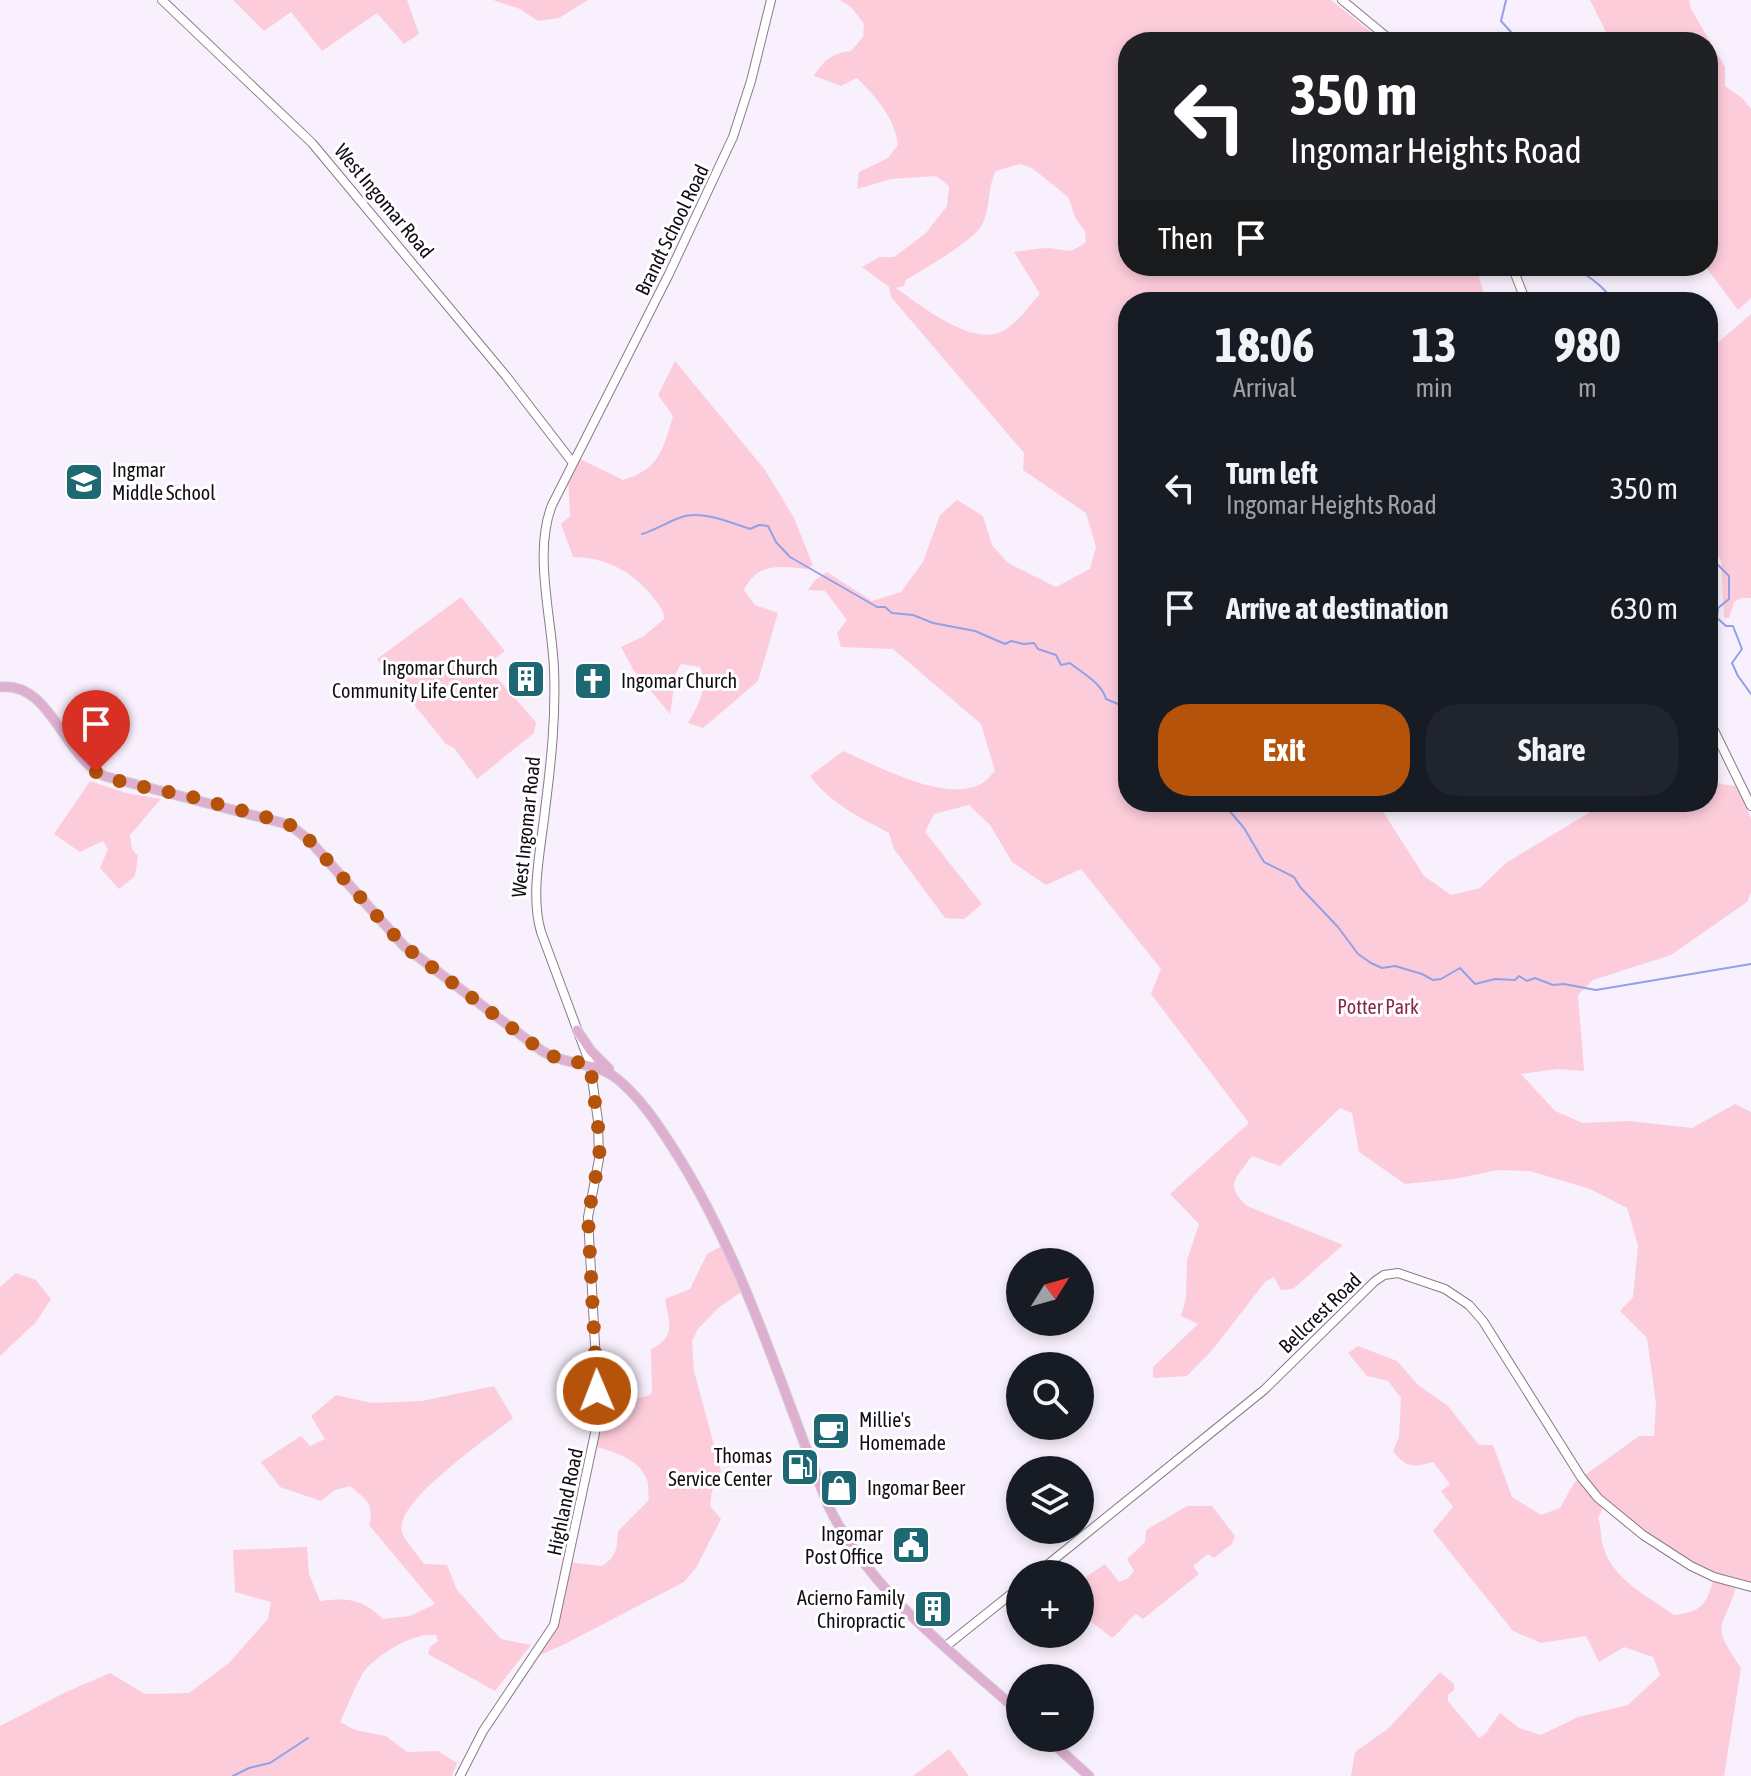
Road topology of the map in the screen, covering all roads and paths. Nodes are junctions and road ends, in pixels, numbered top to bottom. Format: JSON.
{"nodes":[{"id":1,"x":162,"y":0,"type":"edge"},
{"id":2,"x":771,"y":0,"type":"edge"},
{"id":3,"x":1342,"y":0,"type":"edge"},
{"id":4,"x":1381,"y":32,"type":"edge"},
{"id":5,"x":573,"y":463,"type":"junction"},
{"id":6,"x":0,"y":687,"type":"edge"},
{"id":7,"x":1718,"y":738,"type":"edge"},
{"id":8,"x":1751,"y":806,"type":"edge"},
{"id":9,"x":577,"y":1030,"type":"junction"},
{"id":10,"x":590,"y":1064,"type":"junction"},
{"id":11,"x":620,"y":1081,"type":"junction"},
{"id":12,"x":1053,"y":1560,"type":"edge"},
{"id":13,"x":1751,"y":1587,"type":"edge"},
{"id":14,"x":1006,"y":1598,"type":"edge"},
{"id":15,"x":946,"y":1646,"type":"junction"},
{"id":16,"x":1006,"y":1700,"type":"edge"},
{"id":17,"x":1062,"y":1752,"type":"edge"},
{"id":18,"x":460,"y":1776,"type":"edge"},
{"id":19,"x":1089,"y":1776,"type":"edge"}],
"edges":[{"from":1,"to":5,"type":"street","name":"West Ingomar Road"},
{"from":2,"to":5,"type":"street","name":"Brandt School Road"},
{"from":3,"to":4,"type":"street"},
{"from":5,"to":9,"type":"street","name":"West Ingomar Road"},
{"from":6,"to":10,"type":"main road"},
{"from":7,"to":8,"type":"street"},
{"from":9,"to":10,"type":"street","name":"West Ingomar Road"},
{"from":9,"to":11,"type":"main road"},
{"from":10,"to":11,"type":"main road"},
{"from":10,"to":18,"type":"street","name":"Highland Road"},
{"from":11,"to":15,"type":"main road"},
{"from":12,"to":13,"type":"street","name":"Bellcrest Road"},
{"from":14,"to":15,"type":"street"},
{"from":15,"to":16,"type":"main road"},
{"from":17,"to":19,"type":"main road"}]}
